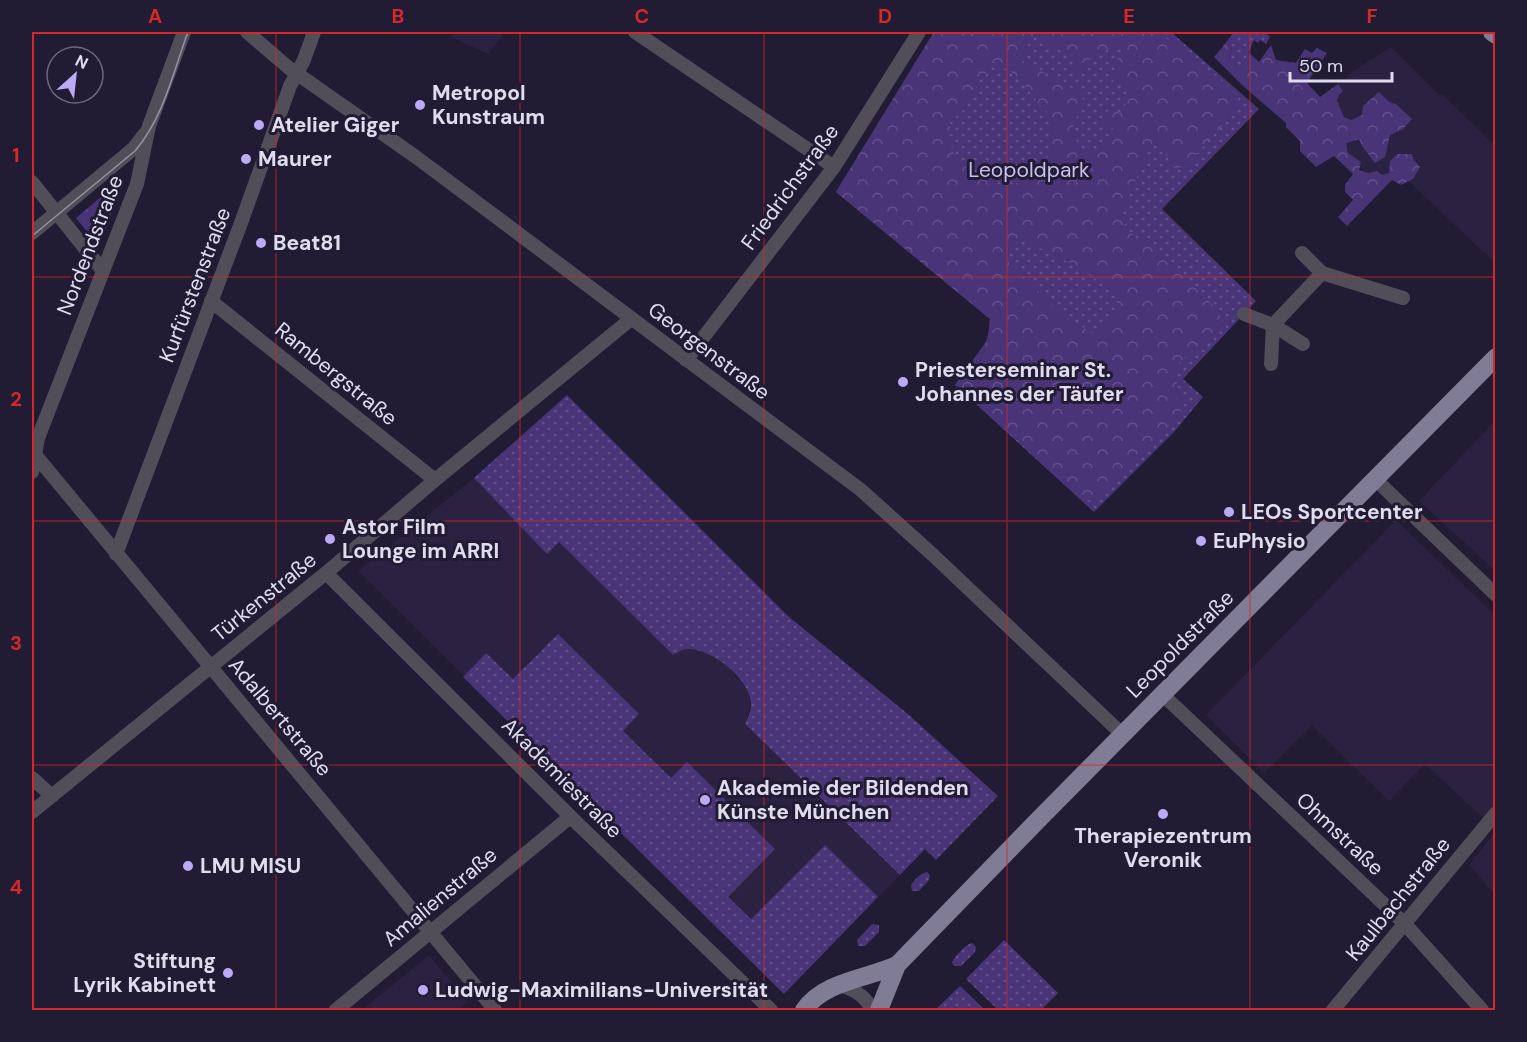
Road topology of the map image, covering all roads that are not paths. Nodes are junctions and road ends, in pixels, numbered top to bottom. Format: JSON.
{"nodes":[{"id":1,"x":184,"y":32,"type":"edge"},
{"id":2,"x":247,"y":32,"type":"edge"},
{"id":3,"x":314,"y":32,"type":"edge"},
{"id":4,"x":635,"y":32,"type":"edge"},
{"id":5,"x":919,"y":32,"type":"edge"},
{"id":6,"x":1492,"y":32,"type":"edge"},
{"id":7,"x":1496,"y":35,"type":"edge"},
{"id":8,"x":297,"y":74,"type":"junction"},
{"id":9,"x":149,"y":126,"type":"junction"},
{"id":10,"x":834,"y":167,"type":"junction"},
{"id":11,"x":32,"y":182,"type":"edge"},
{"id":12,"x":56,"y":212,"type":"junction"},
{"id":13,"x":32,"y":232,"type":"edge"},
{"id":14,"x":1302,"y":254,"type":"dead end"},
{"id":15,"x":102,"y":271,"type":"junction"},
{"id":16,"x":1322,"y":273,"type":"junction"},
{"id":17,"x":1402,"y":298,"type":"dead end"},
{"id":18,"x":211,"y":301,"type":"junction"},
{"id":19,"x":1244,"y":314,"type":"dead end"},
{"id":20,"x":631,"y":319,"type":"junction"},
{"id":21,"x":1273,"y":325,"type":"junction"},
{"id":22,"x":1303,"y":344,"type":"dead end"},
{"id":23,"x":1496,"y":357,"type":"edge"},
{"id":24,"x":686,"y":360,"type":"junction"},
{"id":25,"x":1271,"y":364,"type":"dead end"},
{"id":26,"x":33,"y":453,"type":"edge"},
{"id":27,"x":32,"y":472,"type":"edge"},
{"id":28,"x":1375,"y":479,"type":"junction"},
{"id":29,"x":435,"y":480,"type":"junction"},
{"id":30,"x":116,"y":554,"type":"junction"},
{"id":31,"x":326,"y":573,"type":"junction"},
{"id":32,"x":1496,"y":594,"type":"edge"},
{"id":33,"x":211,"y":668,"type":"junction"},
{"id":34,"x":1162,"y":694,"type":"junction"},
{"id":35,"x":1122,"y":734,"type":"junction"},
{"id":36,"x":32,"y":778,"type":"edge"},
{"id":37,"x":52,"y":796,"type":"junction"},
{"id":38,"x":32,"y":813,"type":"edge"},
{"id":39,"x":1496,"y":813,"type":"edge"},
{"id":40,"x":570,"y":817,"type":"junction"},
{"id":41,"x":1405,"y":924,"type":"junction"},
{"id":42,"x":431,"y":931,"type":"junction"},
{"id":43,"x":897,"y":965,"type":"junction"},
{"id":44,"x":837,"y":985,"type":"junction"},
{"id":45,"x":336,"y":1011,"type":"edge"},
{"id":46,"x":495,"y":1011,"type":"edge"},
{"id":47,"x":771,"y":1011,"type":"edge"},
{"id":48,"x":804,"y":1011,"type":"edge"},
{"id":49,"x":872,"y":1011,"type":"edge"},
{"id":50,"x":879,"y":1011,"type":"edge"},
{"id":51,"x":1333,"y":1011,"type":"edge"},
{"id":52,"x":1482,"y":1011,"type":"edge"}],
"edges":[{"from":1,"to":9,"type":"street","name":"Nordendstraße"},
{"from":2,"to":8,"type":"street","name":"Georgenstraße"},
{"from":3,"to":8,"type":"street","name":"Kurfürstenstraße"},
{"from":4,"to":10,"type":"street"},
{"from":5,"to":10,"type":"street","name":"Friedrichstraße"},
{"from":6,"to":7,"type":"main road"},
{"from":8,"to":18,"type":"street","name":"Kurfürstenstraße"},
{"from":8,"to":20,"type":"street","name":"Georgenstraße"},
{"from":9,"to":12,"type":"street"},
{"from":9,"to":15,"type":"street","name":"Nordendstraße"},
{"from":10,"to":24,"type":"street","name":"Friedrichstraße"},
{"from":11,"to":12,"type":"street"},
{"from":12,"to":13,"type":"street"},
{"from":12,"to":15,"type":"street"},
{"from":14,"to":16,"type":"street"},
{"from":15,"to":26,"type":"street","name":"Nordendstraße"},
{"from":16,"to":17,"type":"street"},
{"from":16,"to":21,"type":"street"},
{"from":18,"to":29,"type":"street","name":"Rambergstraße"},
{"from":18,"to":30,"type":"street","name":"Kurfürstenstraße"},
{"from":19,"to":21,"type":"street"},
{"from":20,"to":24,"type":"street","name":"Georgenstraße"},
{"from":20,"to":29,"type":"street","name":"Türkenstraße"},
{"from":21,"to":22,"type":"street"},
{"from":21,"to":25,"type":"street"},
{"from":23,"to":28,"type":"main road","name":"Leopoldstraße"},
{"from":24,"to":35,"type":"street","name":"Georgenstraße"},
{"from":26,"to":27,"type":"street","name":"Nordendstraße"},
{"from":26,"to":30,"type":"street","name":"Adalbertstraße"},
{"from":28,"to":32,"type":"street"},
{"from":28,"to":34,"type":"main road","name":"Leopoldstraße"},
{"from":29,"to":31,"type":"street","name":"Türkenstraße"},
{"from":30,"to":33,"type":"street","name":"Adalbertstraße"},
{"from":31,"to":33,"type":"street","name":"Türkenstraße"},
{"from":31,"to":40,"type":"street","name":"Akademiestraße"},
{"from":33,"to":37,"type":"street","name":"Türkenstraße"},
{"from":33,"to":42,"type":"street","name":"Adalbertstraße"},
{"from":34,"to":35,"type":"main road","name":"Leopoldstraße"},
{"from":34,"to":41,"type":"street","name":"Ohmstraße"},
{"from":35,"to":43,"type":"main road","name":"Leopoldstraße"},
{"from":36,"to":37,"type":"street"},
{"from":37,"to":38,"type":"street","name":"Türkenstraße"},
{"from":39,"to":41,"type":"street","name":"Kaulbachstraße"},
{"from":40,"to":42,"type":"street","name":"Amalienstraße"},
{"from":40,"to":47,"type":"street","name":"Akademiestraße"},
{"from":41,"to":51,"type":"street","name":"Kaulbachstraße"},
{"from":41,"to":52,"type":"street","name":"Ohmstraße"},
{"from":42,"to":45,"type":"street","name":"Amalienstraße"},
{"from":42,"to":46,"type":"street","name":"Adalbertstraße"},
{"from":43,"to":44,"type":"main road","name":"Leopoldstraße"},
{"from":43,"to":50,"type":"main road","name":"Leopoldstraße"},
{"from":44,"to":48,"type":"main road","name":"Leopoldstraße"},
{"from":44,"to":49,"type":"street"}]}
